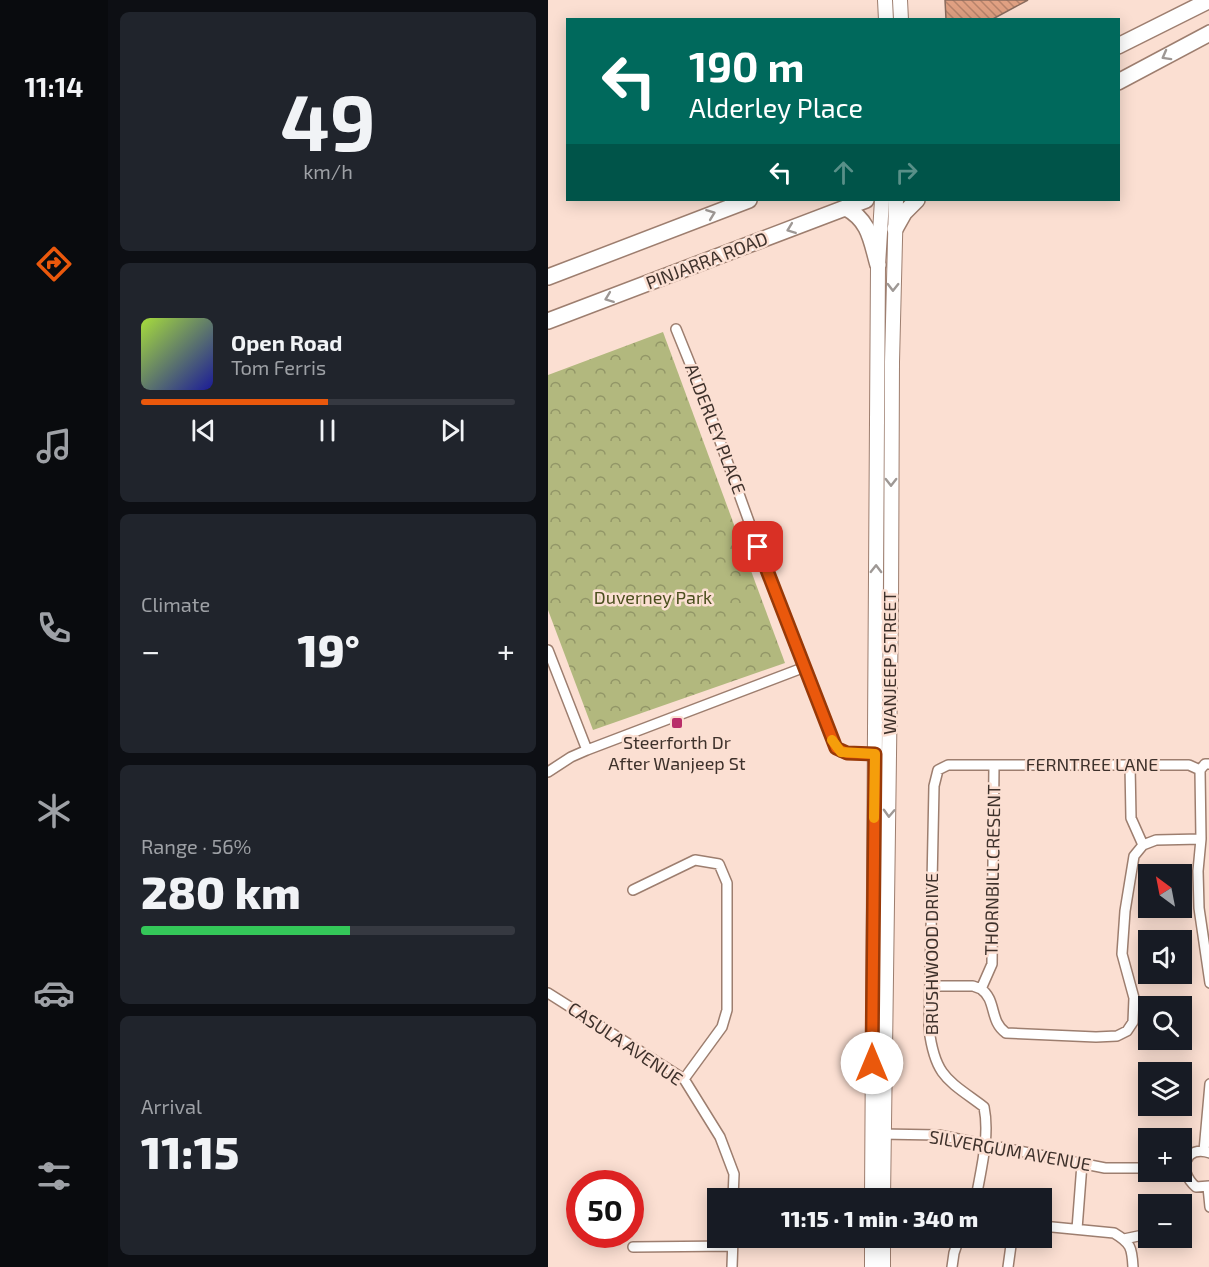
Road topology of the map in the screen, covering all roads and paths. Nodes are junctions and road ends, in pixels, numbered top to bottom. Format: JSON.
{"nodes":[{"id":1,"x":885,"y":0,"type":"edge"},
{"id":2,"x":900,"y":0,"type":"edge"},
{"id":3,"x":1210,"y":0,"type":"edge"},
{"id":4,"x":886,"y":18,"type":"edge"},
{"id":5,"x":901,"y":18,"type":"edge"},
{"id":6,"x":1210,"y":33,"type":"edge"},
{"id":7,"x":1120,"y":45,"type":"edge"},
{"id":8,"x":1120,"y":81,"type":"edge"},
{"id":9,"x":746,"y":201,"type":"edge"},
{"id":10,"x":864,"y":201,"type":"edge"},
{"id":11,"x":882,"y":201,"type":"edge"},
{"id":12,"x":896,"y":201,"type":"edge"},
{"id":13,"x":916,"y":201,"type":"edge"},
{"id":14,"x":846,"y":208,"type":"junction"},
{"id":15,"x":895,"y":229,"type":"junction"},
{"id":16,"x":878,"y":265,"type":"junction"},
{"id":17,"x":548,"y":277,"type":"edge"},
{"id":18,"x":548,"y":321,"type":"edge"},
{"id":19,"x":676,"y":329,"type":"dead end"},
{"id":20,"x":885,"y":361,"type":"junction"},
{"id":21,"x":548,"y":650,"type":"edge"},
{"id":22,"x":805,"y":667,"type":"junction"},
{"id":23,"x":587,"y":750,"type":"junction"},
{"id":24,"x":875,"y":754,"type":"junction"},
{"id":25,"x":890,"y":754,"type":"junction"},
{"id":26,"x":1210,"y":764,"type":"edge"},
{"id":27,"x":948,"y":765,"type":"joint"},
{"id":28,"x":994,"y":765,"type":"junction"},
{"id":29,"x":1130,"y":765,"type":"junction"},
{"id":30,"x":1200,"y":770,"type":"junction"},
{"id":31,"x":548,"y":772,"type":"edge"},
{"id":32,"x":1201,"y":839,"type":"junction"},
{"id":33,"x":1143,"y":845,"type":"junction"},
{"id":34,"x":633,"y":890,"type":"dead end"},
{"id":35,"x":1205,"y":922,"type":"edge"},
{"id":36,"x":1210,"y":983,"type":"edge"},
{"id":37,"x":930,"y":986,"type":"junction"},
{"id":38,"x":981,"y":989,"type":"junction"},
{"id":39,"x":548,"y":993,"type":"edge"},
{"id":40,"x":684,"y":1079,"type":"junction"},
{"id":41,"x":1210,"y":1084,"type":"edge"},
{"id":42,"x":877,"y":1135,"type":"junction"},
{"id":43,"x":985,"y":1145,"type":"junction"},
{"id":44,"x":1206,"y":1152,"type":"edge"},
{"id":45,"x":1082,"y":1164,"type":"junction"},
{"id":46,"x":1138,"y":1168,"type":"edge"},
{"id":47,"x":1190,"y":1182,"type":"edge"},
{"id":48,"x":1209,"y":1186,"type":"edge"},
{"id":49,"x":733,"y":1188,"type":"edge"},
{"id":50,"x":873,"y":1188,"type":"edge"},
{"id":51,"x":881,"y":1188,"type":"edge"},
{"id":52,"x":978,"y":1188,"type":"edge"},
{"id":53,"x":1210,"y":1207,"type":"edge"},
{"id":54,"x":1052,"y":1227,"type":"edge"},
{"id":55,"x":1077,"y":1230,"type":"junction"},
{"id":56,"x":1138,"y":1236,"type":"edge"},
{"id":57,"x":1124,"y":1239,"type":"junction"},
{"id":58,"x":707,"y":1243,"type":"edge"},
{"id":59,"x":644,"y":1246,"type":"edge"},
{"id":60,"x":732,"y":1248,"type":"edge"},
{"id":61,"x":872,"y":1248,"type":"edge"},
{"id":62,"x":883,"y":1248,"type":"edge"},
{"id":63,"x":956,"y":1248,"type":"edge"},
{"id":64,"x":1011,"y":1248,"type":"edge"},
{"id":65,"x":732,"y":1267,"type":"edge"},
{"id":66,"x":872,"y":1267,"type":"edge"},
{"id":67,"x":883,"y":1267,"type":"edge"},
{"id":68,"x":952,"y":1267,"type":"edge"},
{"id":69,"x":1008,"y":1267,"type":"edge"},
{"id":70,"x":1133,"y":1267,"type":"edge"}],
"edges":[{"from":1,"to":4,"type":"main road"},
{"from":2,"to":5,"type":"main road"},
{"from":3,"to":7,"type":"main road"},
{"from":6,"to":8,"type":"main road","one_way":true},
{"from":17,"to":9,"type":"main road","one_way":true},
{"from":10,"to":14,"type":"main road","name":"PINJARRA ROAD"},
{"from":11,"to":16,"type":"main road","name":"WANJEEP STREET"},
{"from":12,"to":15,"type":"main road","name":"WANJEEP STREET"},
{"from":13,"to":15,"type":"main road"},
{"from":14,"to":16,"type":"main road"},
{"from":14,"to":18,"type":"main road","name":"PINJARRA ROAD","one_way":true},
{"from":15,"to":20,"type":"main road","name":"WANJEEP STREET","one_way":true},
{"from":16,"to":20,"type":"main road","name":"WANJEEP STREET"},
{"from":19,"to":22,"type":"street","name":"ALDERLEY PLACE"},
{"from":24,"to":20,"type":"main road","name":"WANJEEP STREET","one_way":true},
{"from":20,"to":25,"type":"main road","name":"WANJEEP STREET","one_way":true},
{"from":21,"to":23,"type":"street"},
{"from":22,"to":23,"type":"street"},
{"from":22,"to":24,"type":"street","name":"ALDERLEY PLACE"},
{"from":23,"to":31,"type":"street"},
{"from":24,"to":25,"type":"street","name":"ALDERLEY PLACE"},
{"from":24,"to":42,"type":"main road","name":"WANJEEP STREET"},
{"from":25,"to":42,"type":"main road","name":"WANJEEP STREET","one_way":true},
{"from":26,"to":30,"type":"street"},
{"from":27,"to":28,"type":"street","name":"FERNTREE LANE"},
{"from":27,"to":37,"type":"street","name":"BRUSHWOOD DRIVE"},
{"from":28,"to":29,"type":"street","name":"FERNTREE LANE"},
{"from":28,"to":38,"type":"street","name":"THORNBILL CRESENT"},
{"from":29,"to":30,"type":"street","name":"FERNTREE LANE"},
{"from":29,"to":33,"type":"street"},
{"from":30,"to":32,"type":"street"},
{"from":32,"to":33,"type":"street"},
{"from":32,"to":35,"type":"street"},
{"from":33,"to":38,"type":"street"},
{"from":34,"to":40,"type":"street"},
{"from":35,"to":36,"type":"street"},
{"from":37,"to":38,"type":"street"},
{"from":37,"to":43,"type":"street","name":"BRUSHWOOD DRIVE"},
{"from":39,"to":40,"type":"street","name":"CASULA AVENUE"},
{"from":40,"to":49,"type":"street","name":"CASULA AVENUE"},
{"from":41,"to":44,"type":"street"},
{"from":42,"to":43,"type":"street","name":"SILVERGUM AVENUE"},
{"from":42,"to":50,"type":"main road","name":"WANJEEP STREET"},
{"from":42,"to":51,"type":"main road","name":"WANJEEP STREET"},
{"from":43,"to":45,"type":"street","name":"SILVERGUM AVENUE"},
{"from":43,"to":52,"type":"street","name":"BRUSHWOOD DRIVE"},
{"from":45,"to":46,"type":"street","name":"SILVERGUM AVENUE"},
{"from":45,"to":55,"type":"street"},
{"from":47,"to":48,"type":"street"},
{"from":48,"to":53,"type":"street"},
{"from":54,"to":55,"type":"street"},
{"from":55,"to":57,"type":"street"},
{"from":56,"to":57,"type":"street"},
{"from":57,"to":70,"type":"street"},
{"from":58,"to":59,"type":"street"},
{"from":60,"to":65,"type":"street"},
{"from":61,"to":66,"type":"main road"},
{"from":62,"to":67,"type":"main road"},
{"from":63,"to":68,"type":"street"},
{"from":64,"to":69,"type":"street"}]}
